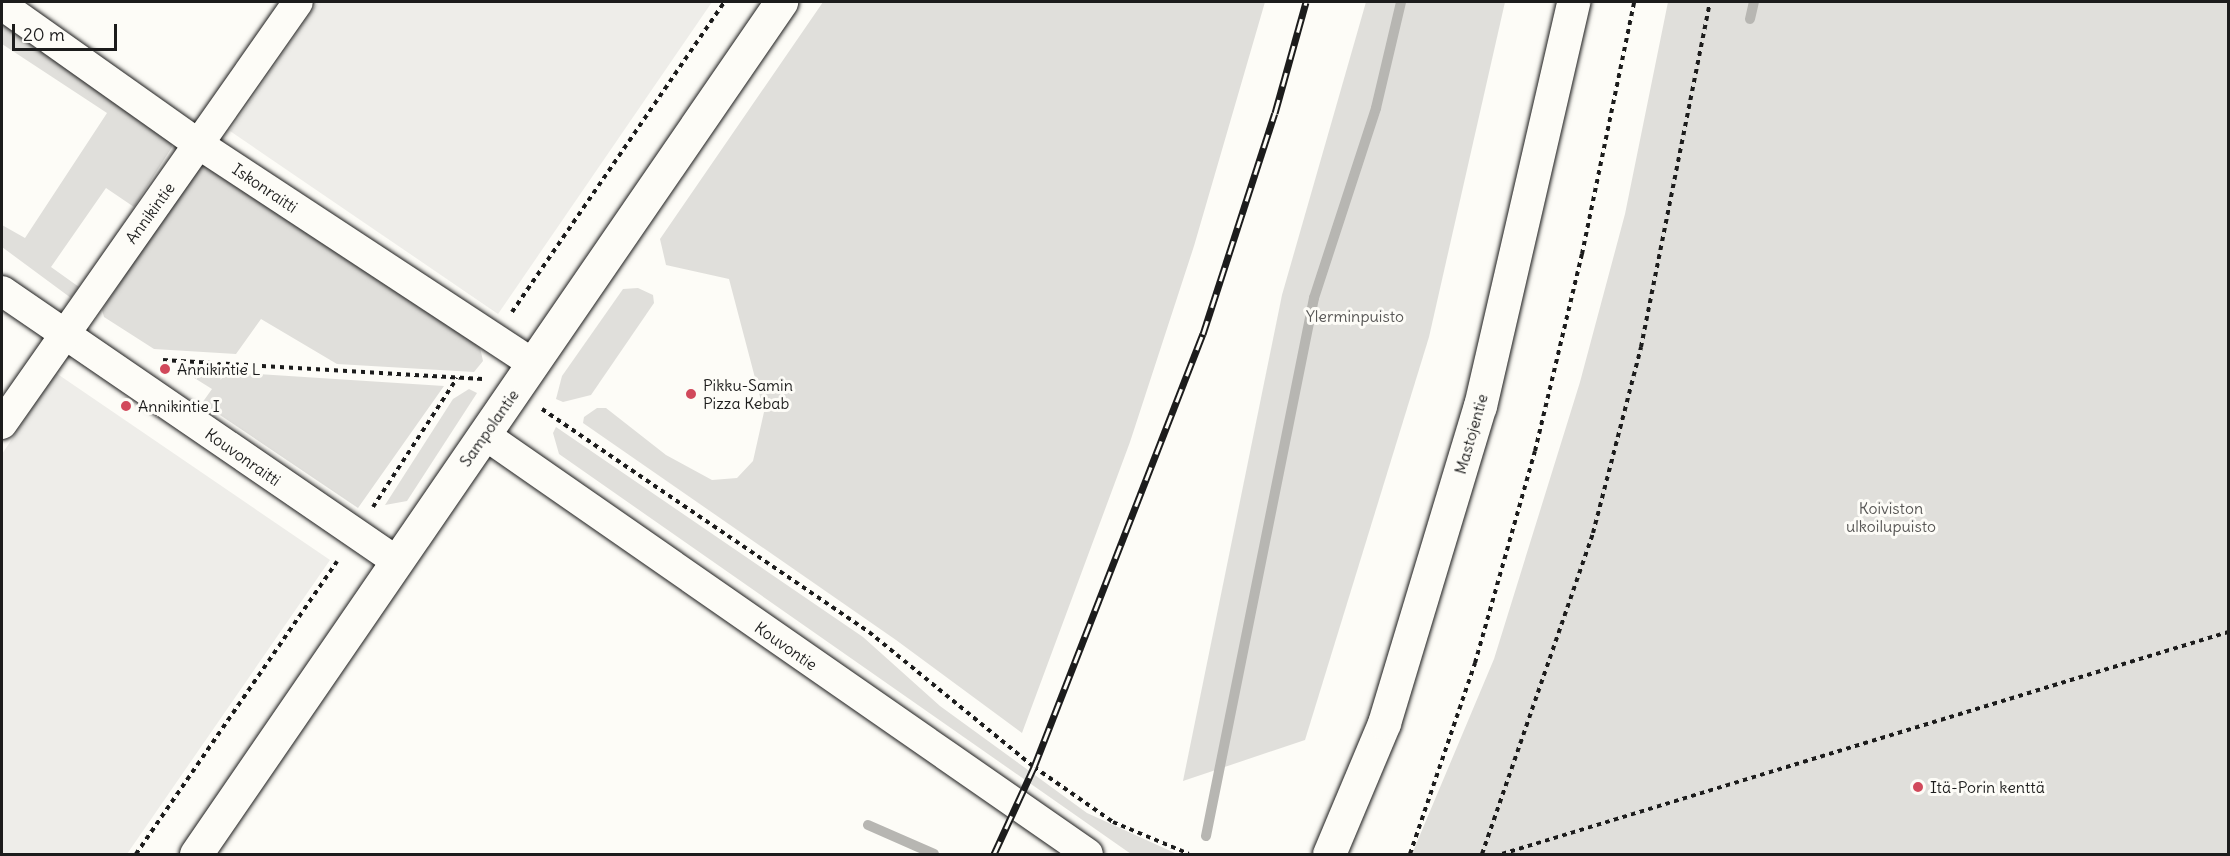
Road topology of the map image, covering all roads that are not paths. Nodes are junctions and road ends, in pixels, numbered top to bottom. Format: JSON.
{"nodes":[{"id":1,"x":298,"y":2,"type":"edge"},
{"id":2,"x":782,"y":2,"type":"edge"},
{"id":3,"x":1573,"y":2,"type":"edge"},
{"id":4,"x":2,"y":5,"type":"edge"},
{"id":5,"x":200,"y":145,"type":"junction"},
{"id":6,"x":2,"y":291,"type":"edge"},
{"id":7,"x":63,"y":334,"type":"junction"},
{"id":8,"x":534,"y":364,"type":"junction"},
{"id":9,"x":2,"y":424,"type":"edge"},
{"id":10,"x":485,"y":435,"type":"junction"},
{"id":11,"x":396,"y":561,"type":"junction"},
{"id":12,"x":196,"y":855,"type":"edge"},
{"id":13,"x":1088,"y":855,"type":"edge"},
{"id":14,"x":1329,"y":855,"type":"edge"}],
"edges":[{"from":1,"to":5,"type":"street","name":"Annikintie"},
{"from":2,"to":8,"type":"street","name":"Sampolantie"},
{"from":3,"to":14,"type":"street","name":"Mastojentie"},
{"from":4,"to":5,"type":"street","name":"Iskonraitti"},
{"from":5,"to":7,"type":"street","name":"Annikintie"},
{"from":5,"to":8,"type":"street","name":"Iskonraitti"},
{"from":6,"to":7,"type":"street","name":"Kouvonraitti"},
{"from":7,"to":9,"type":"street","name":"Annikintie"},
{"from":7,"to":11,"type":"street","name":"Kouvonraitti"},
{"from":8,"to":10,"type":"street","name":"Sampolantie"},
{"from":10,"to":11,"type":"street","name":"Sampolantie"},
{"from":10,"to":13,"type":"street","name":"Kouvontie"},
{"from":11,"to":12,"type":"street","name":"Sampolantie"}]}
